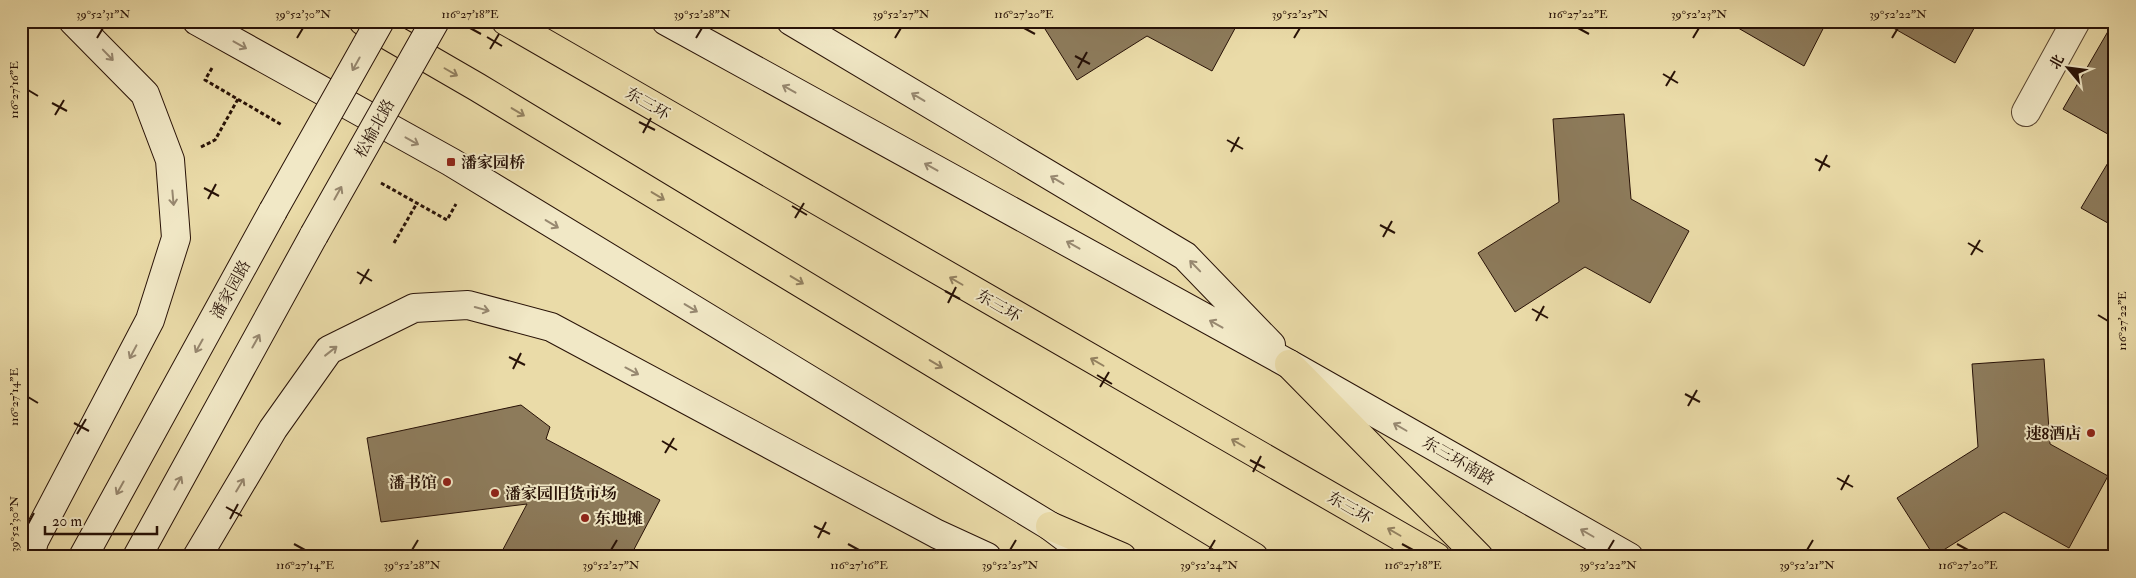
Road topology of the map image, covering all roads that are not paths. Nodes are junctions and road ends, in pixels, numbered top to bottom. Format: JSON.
{"nodes":[{"id":1,"x":73,"y":21,"type":"edge"},
{"id":2,"x":197,"y":21,"type":"edge"},
{"id":3,"x":363,"y":21,"type":"edge"},
{"id":4,"x":380,"y":21,"type":"edge"},
{"id":5,"x":435,"y":21,"type":"edge"},
{"id":6,"x":666,"y":21,"type":"edge"},
{"id":7,"x":791,"y":21,"type":"edge"},
{"id":8,"x":2076,"y":21,"type":"edge"},
{"id":9,"x":507,"y":22,"type":"edge"},
{"id":10,"x":2026,"y":112,"type":"dead end"},
{"id":11,"x":1289,"y":364,"type":"junction"},
{"id":12,"x":1050,"y":526,"type":"junction"},
{"id":13,"x":30,"y":557,"type":"edge"},
{"id":14,"x":83,"y":557,"type":"edge"},
{"id":15,"x":137,"y":557,"type":"edge"},
{"id":16,"x":197,"y":557,"type":"edge"},
{"id":17,"x":987,"y":557,"type":"edge"},
{"id":18,"x":1089,"y":557,"type":"edge"},
{"id":19,"x":1122,"y":557,"type":"edge"},
{"id":20,"x":1254,"y":557,"type":"edge"},
{"id":21,"x":1436,"y":557,"type":"edge"},
{"id":22,"x":1479,"y":557,"type":"edge"},
{"id":23,"x":1629,"y":557,"type":"edge"}],
"edges":[{"from":1,"to":13,"type":"street","one_way":true},
{"from":2,"to":12,"type":"street","one_way":true},
{"from":3,"to":20,"type":"highway","one_way":true},
{"from":4,"to":14,"type":"street","name":"潘家园路","one_way":true,"bridge":true},
{"from":15,"to":5,"type":"street","name":"松榆北路","one_way":true,"bridge":true},
{"from":11,"to":6,"type":"street","name":"东三环南路","one_way":true},
{"from":11,"to":7,"type":"street","one_way":true},
{"from":8,"to":10,"type":"street"},
{"from":21,"to":9,"type":"highway","name":"东三环","one_way":true},
{"from":11,"to":22,"type":"highway"},
{"from":23,"to":11,"type":"street","name":"东三环南路","one_way":true},
{"from":12,"to":18,"type":"street"},
{"from":12,"to":19,"type":"highway"},
{"from":16,"to":17,"type":"street","one_way":true}]}
